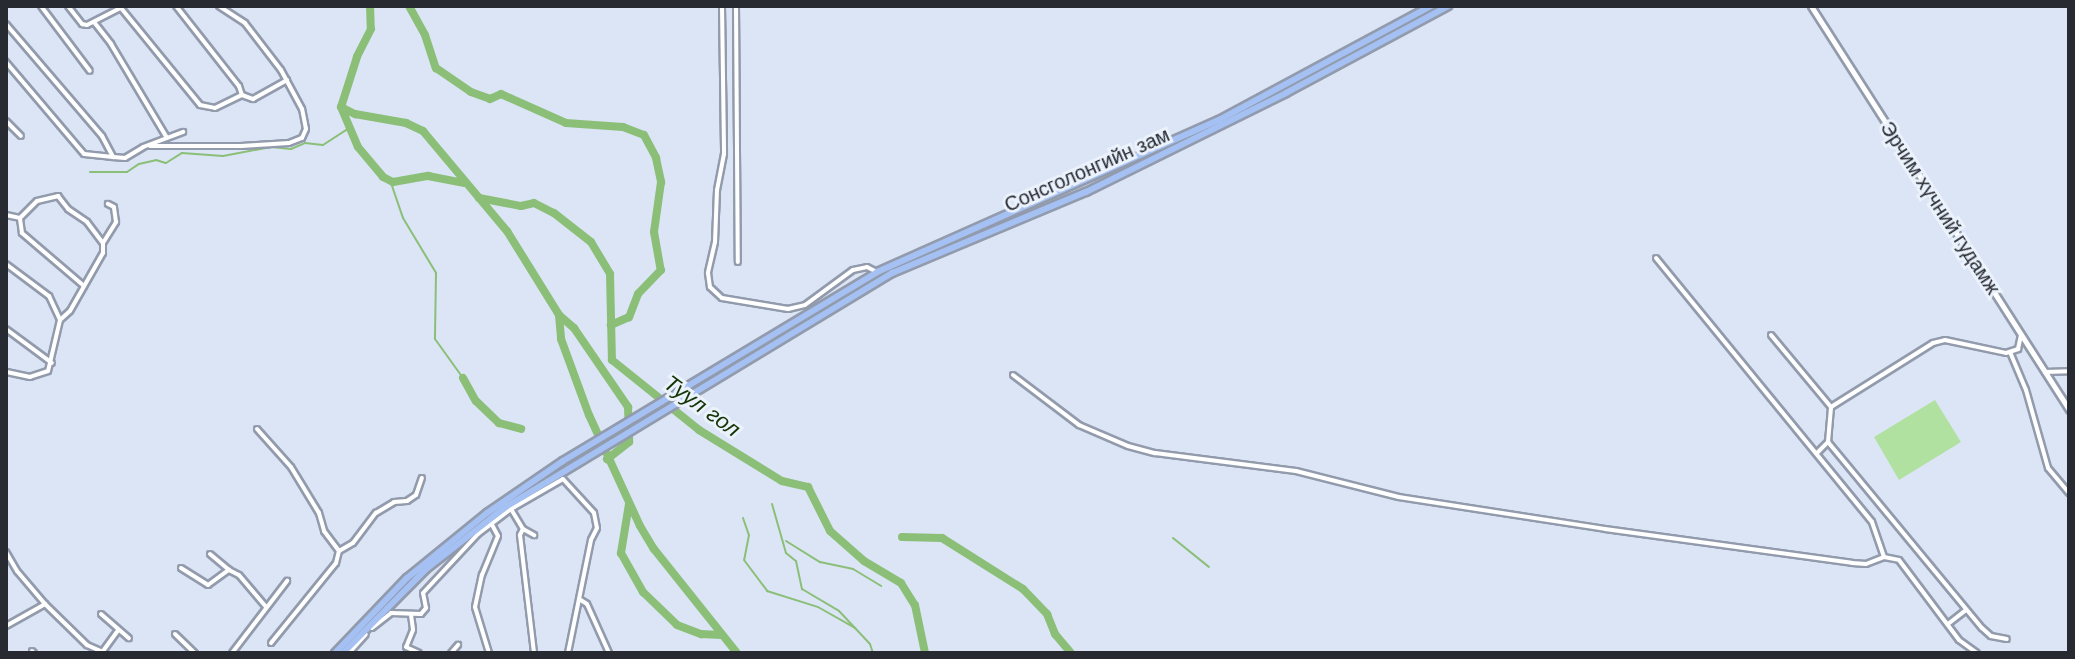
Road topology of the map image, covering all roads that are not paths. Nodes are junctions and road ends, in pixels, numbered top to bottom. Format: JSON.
{"nodes":[{"id":1,"x":41,"y":6,"type":"edge"},
{"id":2,"x":68,"y":6,"type":"edge"},
{"id":3,"x":176,"y":6,"type":"edge"},
{"id":4,"x":219,"y":6,"type":"edge"},
{"id":5,"x":722,"y":6,"type":"edge"},
{"id":6,"x":736,"y":6,"type":"edge"},
{"id":7,"x":1431,"y":6,"type":"edge"},
{"id":8,"x":1448,"y":6,"type":"edge"},
{"id":9,"x":1811,"y":6,"type":"edge"},
{"id":10,"x":94,"y":22,"type":"junction"},
{"id":11,"x":6,"y":24,"type":"edge"},
{"id":12,"x":6,"y":62,"type":"edge"},
{"id":13,"x":90,"y":71,"type":"dead end"},
{"id":14,"x":287,"y":80,"type":"junction"},
{"id":15,"x":242,"y":95,"type":"junction"},
{"id":16,"x":6,"y":121,"type":"edge"},
{"id":17,"x":183,"y":132,"type":"dead end"},
{"id":18,"x":21,"y":136,"type":"dead end"},
{"id":19,"x":167,"y":138,"type":"junction"},
{"id":20,"x":150,"y":146,"type":"junction"},
{"id":21,"x":113,"y":157,"type":"junction"},
{"id":22,"x":108,"y":204,"type":"dead end"},
{"id":23,"x":6,"y":215,"type":"edge"},
{"id":24,"x":20,"y":218,"type":"junction"},
{"id":25,"x":103,"y":243,"type":"junction"},
{"id":26,"x":1656,"y":258,"type":"dead end"},
{"id":27,"x":738,"y":262,"type":"dead end"},
{"id":28,"x":6,"y":264,"type":"edge"},
{"id":29,"x":877,"y":272,"type":"junction"},
{"id":30,"x":84,"y":286,"type":"junction"},
{"id":31,"x":60,"y":320,"type":"junction"},
{"id":32,"x":6,"y":329,"type":"edge"},
{"id":33,"x":1771,"y":335,"type":"dead end"},
{"id":34,"x":2021,"y":335,"type":"junction"},
{"id":35,"x":2010,"y":352,"type":"junction"},
{"id":36,"x":738,"y":360,"type":"junction"},
{"id":37,"x":52,"y":363,"type":"junction"},
{"id":38,"x":2069,"y":371,"type":"edge"},
{"id":39,"x":6,"y":372,"type":"edge"},
{"id":40,"x":2045,"y":372,"type":"junction"},
{"id":41,"x":1013,"y":375,"type":"dead end"},
{"id":42,"x":1831,"y":407,"type":"junction"},
{"id":43,"x":2069,"y":410,"type":"edge"},
{"id":44,"x":257,"y":429,"type":"dead end"},
{"id":45,"x":1828,"y":442,"type":"junction"},
{"id":46,"x":1817,"y":453,"type":"junction"},
{"id":47,"x":566,"y":463,"type":"junction"},
{"id":48,"x":422,"y":478,"type":"dead end"},
{"id":49,"x":2069,"y":493,"type":"edge"},
{"id":50,"x":508,"y":510,"type":"junction"},
{"id":51,"x":490,"y":521,"type":"junction"},
{"id":52,"x":523,"y":529,"type":"junction"},
{"id":53,"x":534,"y":535,"type":"dead end"},
{"id":54,"x":339,"y":551,"type":"junction"},
{"id":55,"x":6,"y":552,"type":"edge"},
{"id":56,"x":210,"y":554,"type":"dead end"},
{"id":57,"x":443,"y":555,"type":"junction"},
{"id":58,"x":1884,"y":557,"type":"junction"},
{"id":59,"x":448,"y":563,"type":"junction"},
{"id":60,"x":181,"y":568,"type":"dead end"},
{"id":61,"x":229,"y":570,"type":"junction"},
{"id":62,"x":287,"y":581,"type":"dead end"},
{"id":63,"x":579,"y":599,"type":"junction"},
{"id":64,"x":45,"y":604,"type":"junction"},
{"id":65,"x":266,"y":607,"type":"junction"},
{"id":66,"x":1966,"y":610,"type":"junction"},
{"id":67,"x":101,"y":614,"type":"dead end"},
{"id":68,"x":411,"y":615,"type":"junction"},
{"id":69,"x":1948,"y":624,"type":"junction"},
{"id":70,"x":6,"y":626,"type":"edge"},
{"id":71,"x":118,"y":629,"type":"junction"},
{"id":72,"x":367,"y":630,"type":"junction"},
{"id":73,"x":175,"y":634,"type":"dead end"},
{"id":74,"x":129,"y":638,"type":"dead end"},
{"id":75,"x":2007,"y":639,"type":"dead end"},
{"id":76,"x":271,"y":643,"type":"dead end"},
{"id":77,"x":458,"y":645,"type":"dead end"},
{"id":78,"x":104,"y":652,"type":"edge"},
{"id":79,"x":195,"y":653,"type":"edge"},
{"id":80,"x":232,"y":653,"type":"edge"},
{"id":81,"x":335,"y":653,"type":"edge"},
{"id":82,"x":343,"y":653,"type":"edge"},
{"id":83,"x":349,"y":653,"type":"edge"},
{"id":84,"x":419,"y":653,"type":"edge"},
{"id":85,"x":451,"y":653,"type":"edge"},
{"id":86,"x":489,"y":653,"type":"edge"},
{"id":87,"x":534,"y":653,"type":"edge"},
{"id":88,"x":568,"y":653,"type":"edge"},
{"id":89,"x":609,"y":653,"type":"edge"},
{"id":90,"x":1977,"y":653,"type":"edge"}],
"edges":[{"from":1,"to":13,"type":"street"},
{"from":2,"to":10,"type":"street"},
{"from":3,"to":15,"type":"street"},
{"from":4,"to":14,"type":"street"},
{"from":5,"to":29,"type":"street"},
{"from":6,"to":27,"type":"street"},
{"from":7,"to":29,"type":"main road","name":"Сонсголонгийн зам"},
{"from":8,"to":36,"type":"main road","name":"Сонсголонгийн зам"},
{"from":9,"to":34,"type":"main road","name":"Эрчим хүчний гудамж"},
{"from":10,"to":15,"type":"street"},
{"from":10,"to":19,"type":"street"},
{"from":11,"to":21,"type":"street"},
{"from":12,"to":21,"type":"street"},
{"from":14,"to":15,"type":"street"},
{"from":14,"to":20,"type":"street"},
{"from":16,"to":18,"type":"street"},
{"from":17,"to":19,"type":"street"},
{"from":19,"to":20,"type":"street"},
{"from":20,"to":21,"type":"street"},
{"from":22,"to":25,"type":"street"},
{"from":23,"to":24,"type":"street"},
{"from":24,"to":25,"type":"street"},
{"from":24,"to":30,"type":"street"},
{"from":25,"to":30,"type":"street"},
{"from":26,"to":46,"type":"street"},
{"from":28,"to":31,"type":"street"},
{"from":29,"to":36,"type":"main road","name":"Сонсголонгийн зам"},
{"from":30,"to":31,"type":"street"},
{"from":31,"to":37,"type":"street"},
{"from":32,"to":37,"type":"street"},
{"from":33,"to":42,"type":"street"},
{"from":34,"to":35,"type":"street"},
{"from":34,"to":40,"type":"main road","name":"Эрчим хүчний гудамж"},
{"from":35,"to":42,"type":"street"},
{"from":35,"to":49,"type":"street"},
{"from":36,"to":47,"type":"main road"},
{"from":37,"to":39,"type":"street"},
{"from":38,"to":40,"type":"street"},
{"from":40,"to":43,"type":"main road","name":"Эрчим хүчний гудамж"},
{"from":41,"to":58,"type":"street"},
{"from":42,"to":45,"type":"street"},
{"from":44,"to":54,"type":"street"},
{"from":45,"to":46,"type":"street"},
{"from":45,"to":66,"type":"street"},
{"from":46,"to":58,"type":"street"},
{"from":47,"to":50,"type":"main road"},
{"from":47,"to":81,"type":"main road"},
{"from":48,"to":54,"type":"street"},
{"from":50,"to":51,"type":"main road"},
{"from":50,"to":52,"type":"street"},
{"from":50,"to":63,"type":"street"},
{"from":51,"to":57,"type":"main road"},
{"from":51,"to":59,"type":"street"},
{"from":51,"to":86,"type":"street"},
{"from":52,"to":53,"type":"street"},
{"from":52,"to":87,"type":"street"},
{"from":54,"to":76,"type":"street"},
{"from":55,"to":64,"type":"street"},
{"from":56,"to":61,"type":"street"},
{"from":57,"to":59,"type":"street"},
{"from":57,"to":72,"type":"main road"},
{"from":58,"to":69,"type":"street"},
{"from":59,"to":68,"type":"street"},
{"from":60,"to":61,"type":"street"},
{"from":61,"to":65,"type":"street"},
{"from":62,"to":65,"type":"street"},
{"from":63,"to":88,"type":"street"},
{"from":63,"to":89,"type":"street"},
{"from":64,"to":70,"type":"street"},
{"from":64,"to":78,"type":"street"},
{"from":65,"to":80,"type":"street"},
{"from":66,"to":69,"type":"street"},
{"from":66,"to":75,"type":"street"},
{"from":67,"to":71,"type":"street"},
{"from":68,"to":72,"type":"street"},
{"from":68,"to":84,"type":"street"},
{"from":69,"to":90,"type":"street"},
{"from":71,"to":74,"type":"street"},
{"from":71,"to":78,"type":"street"},
{"from":72,"to":82,"type":"main road"},
{"from":72,"to":83,"type":"street"},
{"from":73,"to":79,"type":"street"},
{"from":77,"to":85,"type":"street"}]}
